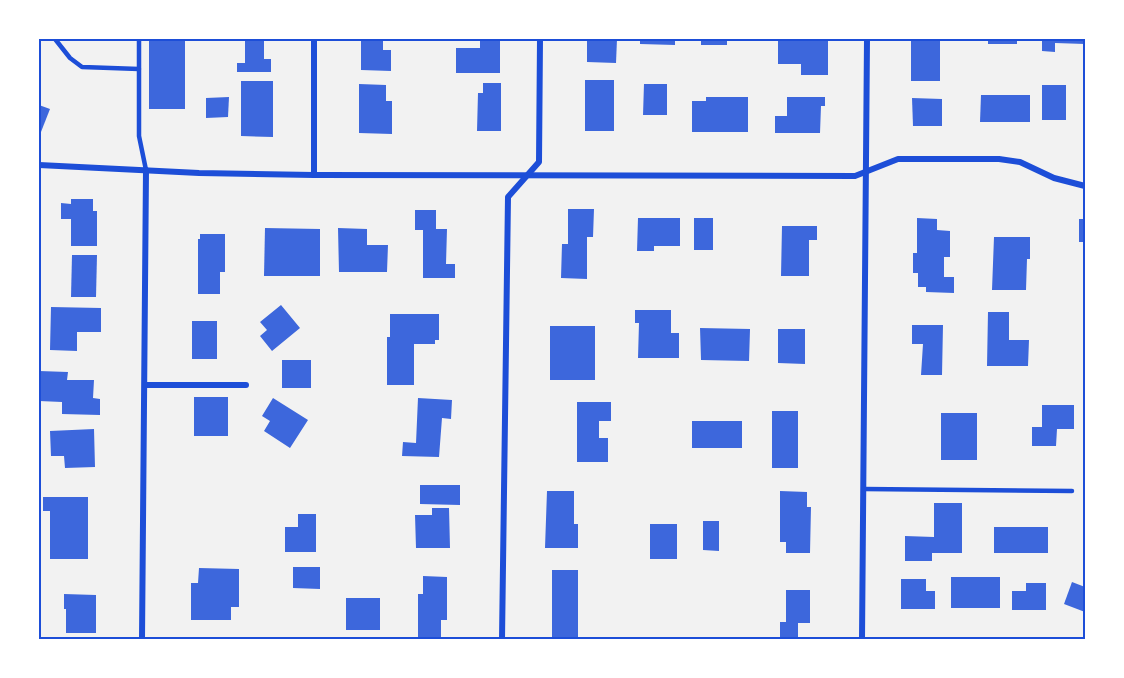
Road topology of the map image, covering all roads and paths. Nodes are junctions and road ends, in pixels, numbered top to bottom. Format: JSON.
{"nodes":[{"id":1,"x":55,"y":39,"type":"edge"},
{"id":2,"x":140,"y":39,"type":"edge"},
{"id":3,"x":314,"y":39,"type":"edge"},
{"id":4,"x":540,"y":39,"type":"edge"},
{"id":5,"x":867,"y":39,"type":"edge"},
{"id":6,"x":139,"y":69,"type":"junction"},
{"id":7,"x":39,"y":165,"type":"edge"},
{"id":8,"x":146,"y":170,"type":"junction"},
{"id":9,"x":867,"y":171,"type":"junction"},
{"id":10,"x":314,"y":175,"type":"junction"},
{"id":11,"x":526,"y":176,"type":"junction"},
{"id":12,"x":1085,"y":186,"type":"edge"},
{"id":13,"x":145,"y":385,"type":"junction"},
{"id":14,"x":246,"y":385,"type":"dead end"},
{"id":15,"x":864,"y":489,"type":"junction"},
{"id":16,"x":1072,"y":491,"type":"dead end"},
{"id":17,"x":142,"y":639,"type":"edge"},
{"id":18,"x":502,"y":639,"type":"edge"},
{"id":19,"x":862,"y":639,"type":"edge"}],
"edges":[{"from":1,"to":6,"type":"lane"},
{"from":2,"to":6,"type":"lane"},
{"from":3,"to":10,"type":"street"},
{"from":4,"to":11,"type":"street"},
{"from":5,"to":9,"type":"street"},
{"from":6,"to":8,"type":"lane"},
{"from":7,"to":8,"type":"street"},
{"from":8,"to":10,"type":"street"},
{"from":8,"to":13,"type":"street"},
{"from":9,"to":11,"type":"street"},
{"from":9,"to":12,"type":"street"},
{"from":9,"to":15,"type":"street"},
{"from":10,"to":11,"type":"street"},
{"from":11,"to":18,"type":"street"},
{"from":13,"to":14,"type":"street"},
{"from":13,"to":17,"type":"street"},
{"from":15,"to":16,"type":"lane"},
{"from":15,"to":19,"type":"street"}]}
